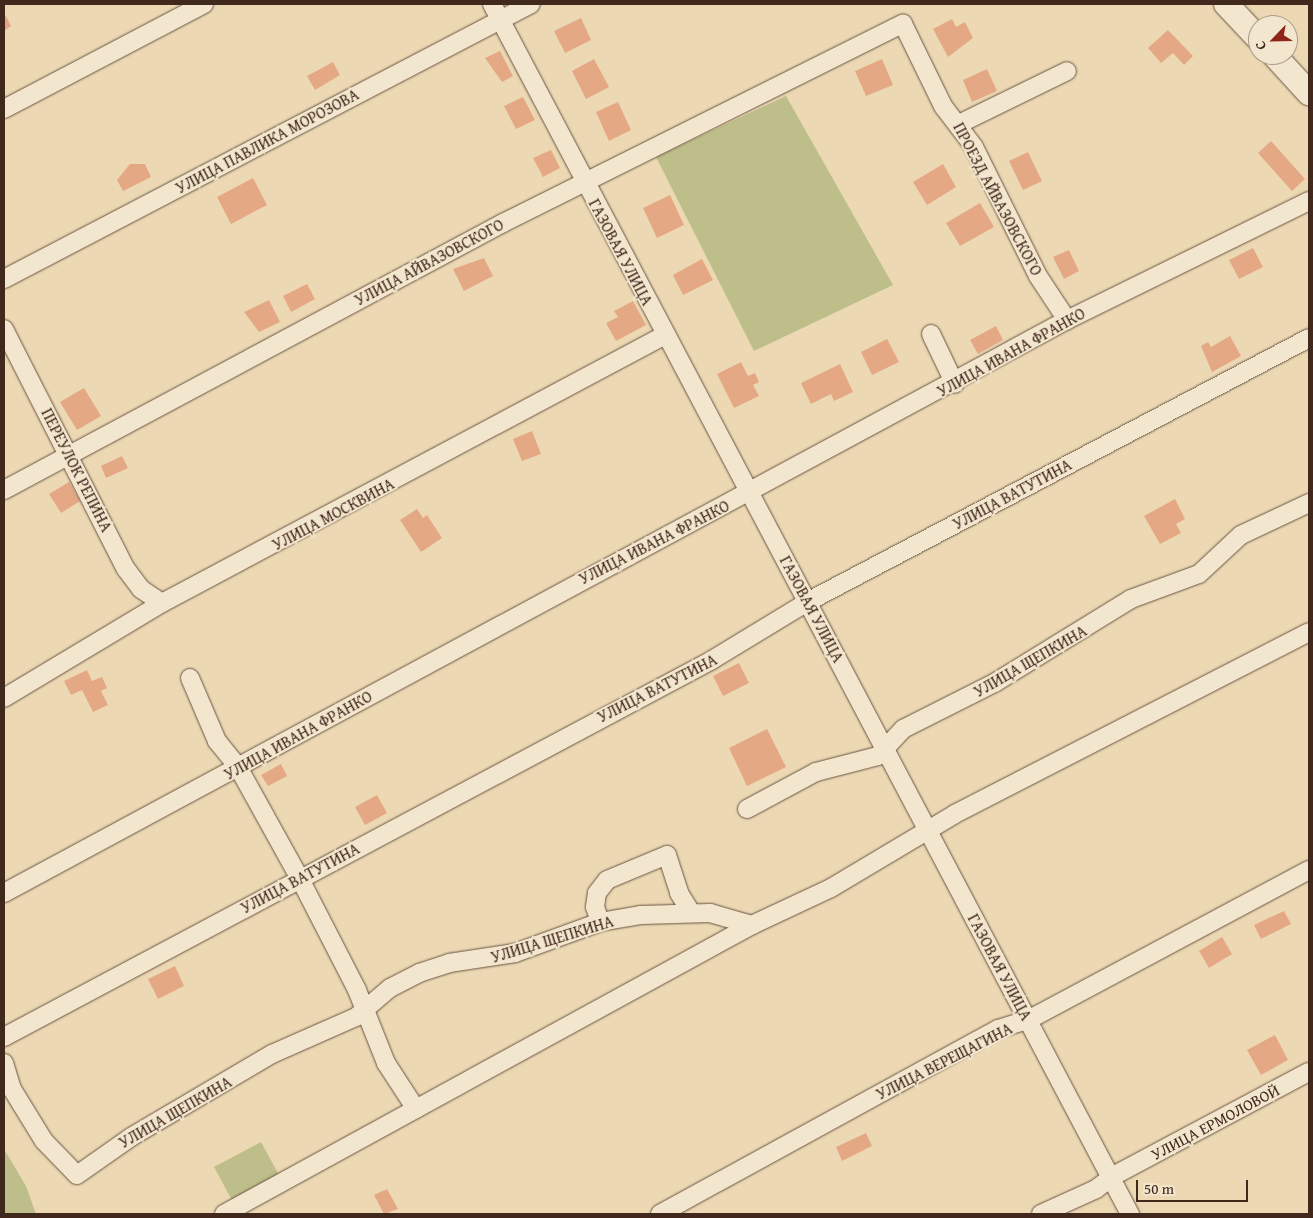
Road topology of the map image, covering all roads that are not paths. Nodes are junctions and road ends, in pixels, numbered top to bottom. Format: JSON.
{"nodes":[{"id":1,"x":204,"y":4,"type":"edge"},
{"id":2,"x":531,"y":4,"type":"edge"},
{"id":3,"x":1226,"y":4,"type":"edge"},
{"id":4,"x":496,"y":12,"type":"edge"},
{"id":5,"x":903,"y":24,"type":"joint"},
{"id":6,"x":1248,"y":27,"type":"edge"},
{"id":7,"x":1283,"y":65,"type":"edge"},
{"id":8,"x":1067,"y":71,"type":"dead end"},
{"id":9,"x":1309,"y":94,"type":"edge"},
{"id":10,"x":4,"y":109,"type":"edge"},
{"id":11,"x":959,"y":124,"type":"junction"},
{"id":12,"x":583,"y":182,"type":"junction"},
{"id":13,"x":1309,"y":201,"type":"edge"},
{"id":14,"x":4,"y":279,"type":"edge"},
{"id":15,"x":1067,"y":320,"type":"junction"},
{"id":16,"x":4,"y":329,"type":"edge"},
{"id":17,"x":931,"y":334,"type":"dead end"},
{"id":18,"x":666,"y":335,"type":"junction"},
{"id":19,"x":1309,"y":338,"type":"edge"},
{"id":20,"x":954,"y":384,"type":"junction"},
{"id":21,"x":68,"y":456,"type":"junction"},
{"id":22,"x":4,"y":490,"type":"edge"},
{"id":23,"x":748,"y":495,"type":"junction"},
{"id":24,"x":1309,"y":503,"type":"edge"},
{"id":25,"x":809,"y":601,"type":"junction"},
{"id":26,"x":162,"y":602,"type":"junction"},
{"id":27,"x":1309,"y":632,"type":"edge"},
{"id":28,"x":190,"y":678,"type":"dead end"},
{"id":29,"x":4,"y":698,"type":"edge"},
{"id":30,"x":886,"y":750,"type":"junction"},
{"id":31,"x":238,"y":767,"type":"junction"},
{"id":32,"x":747,"y":809,"type":"dead end"},
{"id":33,"x":927,"y":832,"type":"junction"},
{"id":34,"x":1309,"y":870,"type":"edge"},
{"id":35,"x":300,"y":879,"type":"junction"},
{"id":36,"x":4,"y":893,"type":"edge"},
{"id":37,"x":691,"y":912,"type":"junction"},
{"id":38,"x":600,"y":922,"type":"junction"},
{"id":39,"x":752,"y":926,"type":"junction"},
{"id":40,"x":366,"y":1008,"type":"junction"},
{"id":41,"x":1028,"y":1020,"type":"junction"},
{"id":42,"x":4,"y":1040,"type":"edge"},
{"id":43,"x":4,"y":1063,"type":"edge"},
{"id":44,"x":1309,"y":1072,"type":"edge"},
{"id":45,"x":416,"y":1109,"type":"junction"},
{"id":46,"x":1113,"y":1176,"type":"junction"},
{"id":47,"x":224,"y":1214,"type":"edge"},
{"id":48,"x":660,"y":1214,"type":"edge"},
{"id":49,"x":1041,"y":1214,"type":"edge"},
{"id":50,"x":1130,"y":1214,"type":"edge"}],
"edges":[{"from":1,"to":10,"type":"street"},
{"from":2,"to":4,"type":"street","name":"УЛИЦА ПАВЛИКА МОРОЗОВА"},
{"from":3,"to":6,"type":"main road"},
{"from":4,"to":12,"type":"street","name":"ГАЗОВАЯ УЛИЦА"},
{"from":4,"to":14,"type":"street","name":"УЛИЦА ПАВЛИКА МОРОЗОВА"},
{"from":5,"to":11,"type":"street","name":"ПРОЕЗД АЙВАЗОВСКОГО"},
{"from":5,"to":12,"type":"street","name":"УЛИЦА АЙВАЗОВСКОГО"},
{"from":7,"to":9,"type":"main road"},
{"from":8,"to":11,"type":"street"},
{"from":11,"to":15,"type":"street","name":"ПРОЕЗД АЙВАЗОВСКОГО"},
{"from":12,"to":18,"type":"street","name":"ГАЗОВАЯ УЛИЦА"},
{"from":12,"to":21,"type":"street","name":"УЛИЦА АЙВАЗОВСКОГО"},
{"from":13,"to":15,"type":"street","name":"УЛИЦА ИВАНА ФРАНКО"},
{"from":15,"to":20,"type":"street","name":"УЛИЦА ИВАНА ФРАНКО"},
{"from":16,"to":21,"type":"street","name":"ПЕРЕУЛОК РЕПИНА"},
{"from":17,"to":20,"type":"street"},
{"from":18,"to":23,"type":"street","name":"ГАЗОВАЯ УЛИЦА"},
{"from":18,"to":26,"type":"street","name":"УЛИЦА МОСКВИНА"},
{"from":19,"to":25,"type":"street","name":"УЛИЦА ВАТУТИНА"},
{"from":20,"to":23,"type":"street","name":"УЛИЦА ИВАНА ФРАНКО"},
{"from":21,"to":22,"type":"street","name":"УЛИЦА АЙВАЗОВСКОГО"},
{"from":21,"to":26,"type":"street","name":"ПЕРЕУЛОК РЕПИНА"},
{"from":23,"to":25,"type":"street","name":"ГАЗОВАЯ УЛИЦА"},
{"from":23,"to":31,"type":"street","name":"УЛИЦА ИВАНА ФРАНКО"},
{"from":24,"to":30,"type":"street","name":"УЛИЦА ЩЕПКИНА"},
{"from":25,"to":30,"type":"street","name":"ГАЗОВАЯ УЛИЦА"},
{"from":25,"to":35,"type":"street","name":"УЛИЦА ВАТУТИНА"},
{"from":26,"to":29,"type":"street","name":"УЛИЦА МОСКВИНА"},
{"from":27,"to":33,"type":"street"},
{"from":28,"to":31,"type":"street"},
{"from":30,"to":32,"type":"street"},
{"from":30,"to":33,"type":"street","name":"ГАЗОВАЯ УЛИЦА"},
{"from":31,"to":35,"type":"street"},
{"from":31,"to":36,"type":"street","name":"УЛИЦА ИВАНА ФРАНКО"},
{"from":33,"to":39,"type":"street"},
{"from":33,"to":41,"type":"street","name":"ГАЗОВАЯ УЛИЦА"},
{"from":34,"to":41,"type":"street","name":"УЛИЦА ВЕРЕЩАГИНА"},
{"from":35,"to":40,"type":"street"},
{"from":35,"to":42,"type":"street","name":"УЛИЦА ВАТУТИНА"},
{"from":37,"to":38,"type":"street","name":"УЛИЦА ЩЕПКИНА"},
{"from":37,"to":38,"type":"street"},
{"from":37,"to":39,"type":"street","name":"УЛИЦА ЩЕПКИНА"},
{"from":38,"to":40,"type":"street","name":"УЛИЦА ЩЕПКИНА"},
{"from":39,"to":45,"type":"street"},
{"from":40,"to":43,"type":"street","name":"УЛИЦА ЩЕПКИНА"},
{"from":40,"to":45,"type":"street"},
{"from":41,"to":46,"type":"street","name":"ГАЗОВАЯ УЛИЦА"},
{"from":41,"to":48,"type":"street","name":"УЛИЦА ВЕРЕЩАГИНА"},
{"from":44,"to":46,"type":"street","name":"УЛИЦА ЕРМОЛОВОЙ"},
{"from":45,"to":47,"type":"street"},
{"from":46,"to":49,"type":"street","name":"УЛИЦА ЕРМОЛОВОЙ"},
{"from":46,"to":50,"type":"street","name":"ГАЗОВАЯ УЛИЦА"}]}
